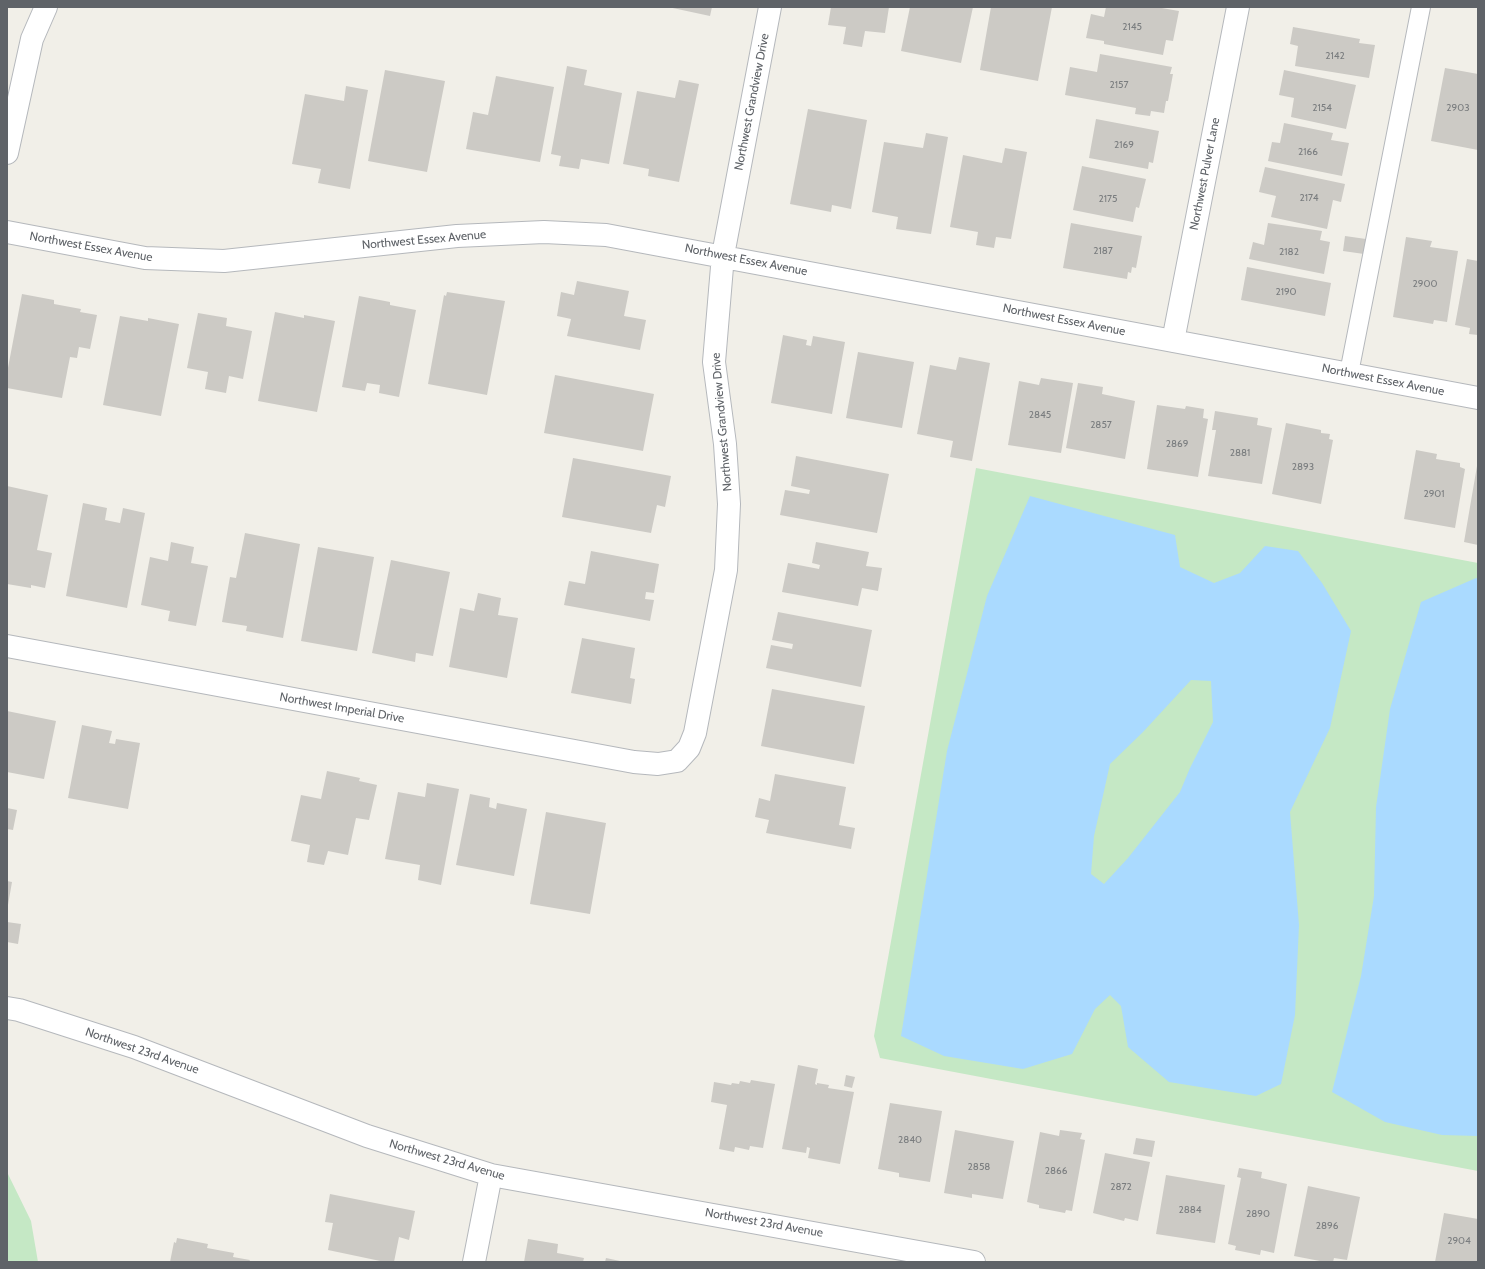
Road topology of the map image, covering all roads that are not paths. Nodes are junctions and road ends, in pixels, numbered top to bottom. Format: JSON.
{"nodes":[{"id":1,"x":46,"y":7,"type":"edge"},
{"id":2,"x":770,"y":7,"type":"edge"},
{"id":3,"x":1238,"y":7,"type":"edge"},
{"id":4,"x":1420,"y":7,"type":"edge"},
{"id":5,"x":7,"y":153,"type":"edge"},
{"id":6,"x":7,"y":232,"type":"edge"},
{"id":7,"x":723,"y":255,"type":"junction"},
{"id":8,"x":1173,"y":341,"type":"junction"},
{"id":9,"x":1349,"y":373,"type":"junction"},
{"id":10,"x":1478,"y":398,"type":"edge"},
{"id":11,"x":7,"y":646,"type":"edge"},
{"id":12,"x":677,"y":761,"type":"joint"},
{"id":13,"x":7,"y":1008,"type":"edge"},
{"id":14,"x":491,"y":1175,"type":"junction"},
{"id":15,"x":474,"y":1262,"type":"edge"},
{"id":16,"x":974,"y":1262,"type":"edge"}],
"edges":[{"from":1,"to":5,"type":"street"},
{"from":2,"to":7,"type":"street","name":"Northwest Grandview Drive"},
{"from":3,"to":8,"type":"street","name":"Northwest Pulver Lane"},
{"from":4,"to":9,"type":"lane"},
{"from":6,"to":7,"type":"street","name":"Northwest Essex Avenue"},
{"from":7,"to":8,"type":"street","name":"Northwest Essex Avenue"},
{"from":7,"to":12,"type":"street","name":"Northwest Grandview Drive"},
{"from":8,"to":9,"type":"street","name":"Northwest Essex Avenue"},
{"from":9,"to":10,"type":"street","name":"Northwest Essex Avenue"},
{"from":11,"to":12,"type":"street","name":"Northwest Imperial Drive"},
{"from":13,"to":14,"type":"street","name":"Northwest 23rd Avenue"},
{"from":14,"to":15,"type":"street"},
{"from":14,"to":16,"type":"street","name":"Northwest 23rd Avenue"}]}
